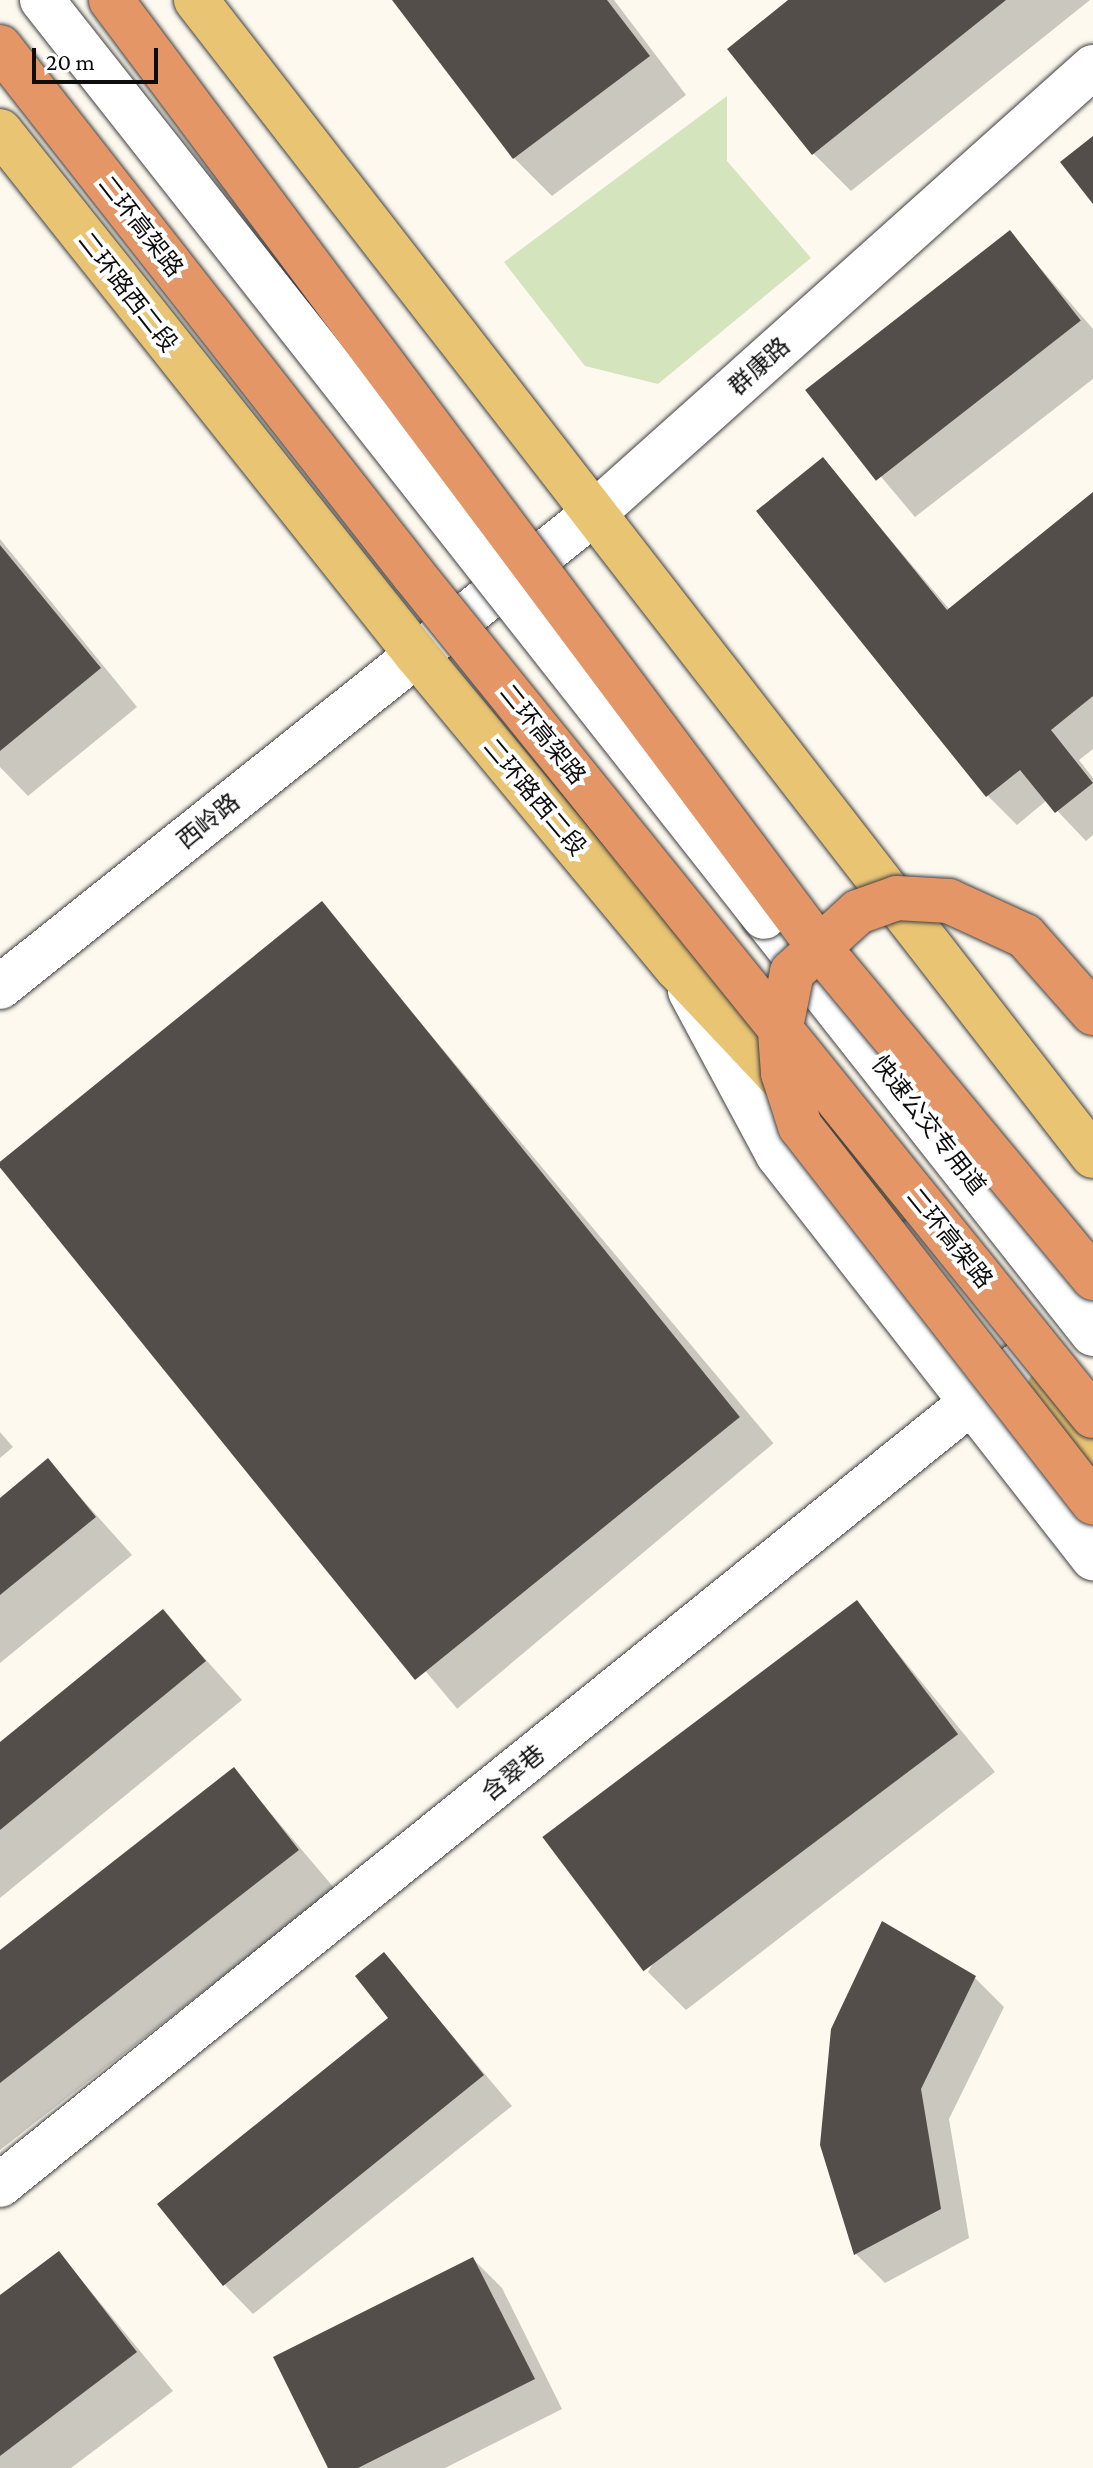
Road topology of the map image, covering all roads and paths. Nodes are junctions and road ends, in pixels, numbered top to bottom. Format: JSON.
{"nodes":[{"id":1,"x":42,"y":0,"type":"edge"},
{"id":2,"x":111,"y":0,"type":"edge"},
{"id":3,"x":196,"y":0,"type":"edge"},
{"id":4,"x":0,"y":47,"type":"edge"},
{"id":5,"x":1093,"y":67,"type":"edge"},
{"id":6,"x":0,"y":131,"type":"edge"},
{"id":7,"x":592,"y":515,"type":"junction"},
{"id":8,"x":416,"y":654,"type":"junction"},
{"id":9,"x":677,"y":968,"type":"junction"},
{"id":10,"x":0,"y":987,"type":"edge"},
{"id":11,"x":1093,"y":1013,"type":"edge"},
{"id":12,"x":1093,"y":1156,"type":"edge"},
{"id":13,"x":1093,"y":1278,"type":"edge"},
{"id":14,"x":1093,"y":1334,"type":"edge"},
{"id":15,"x":1025,"y":1359,"type":"junction"},
{"id":16,"x":972,"y":1403,"type":"junction"},
{"id":17,"x":1093,"y":1416,"type":"edge"},
{"id":18,"x":1093,"y":1443,"type":"edge"},
{"id":19,"x":1093,"y":1503,"type":"edge"},
{"id":20,"x":1093,"y":1558,"type":"edge"},
{"id":21,"x":0,"y":2185,"type":"edge"}],
"edges":[{"from":1,"to":14,"type":"street","name":"快速公交专用道","bridge":true},
{"from":2,"to":13,"type":"highway","bridge":true},
{"from":3,"to":7,"type":"main road"},
{"from":4,"to":17,"type":"highway","name":"二环高架路","bridge":true},
{"from":5,"to":7,"type":"street","name":"群康路"},
{"from":6,"to":8,"type":"main road","name":"二环路西二段"},
{"from":7,"to":8,"type":"street","name":"群康路"},
{"from":7,"to":12,"type":"main road"},
{"from":8,"to":9,"type":"main road","name":"二环路西二段"},
{"from":8,"to":10,"type":"street","name":"西岭路"},
{"from":9,"to":15,"type":"main road","name":"二环路西二段"},
{"from":9,"to":16,"type":"street"},
{"from":11,"to":19,"type":"highway","bridge":true},
{"from":15,"to":16,"type":"street","name":"含翠巷"},
{"from":15,"to":18,"type":"main road","name":"二环路西二段"},
{"from":16,"to":20,"type":"street"},
{"from":16,"to":21,"type":"street","name":"含翠巷"}]}
